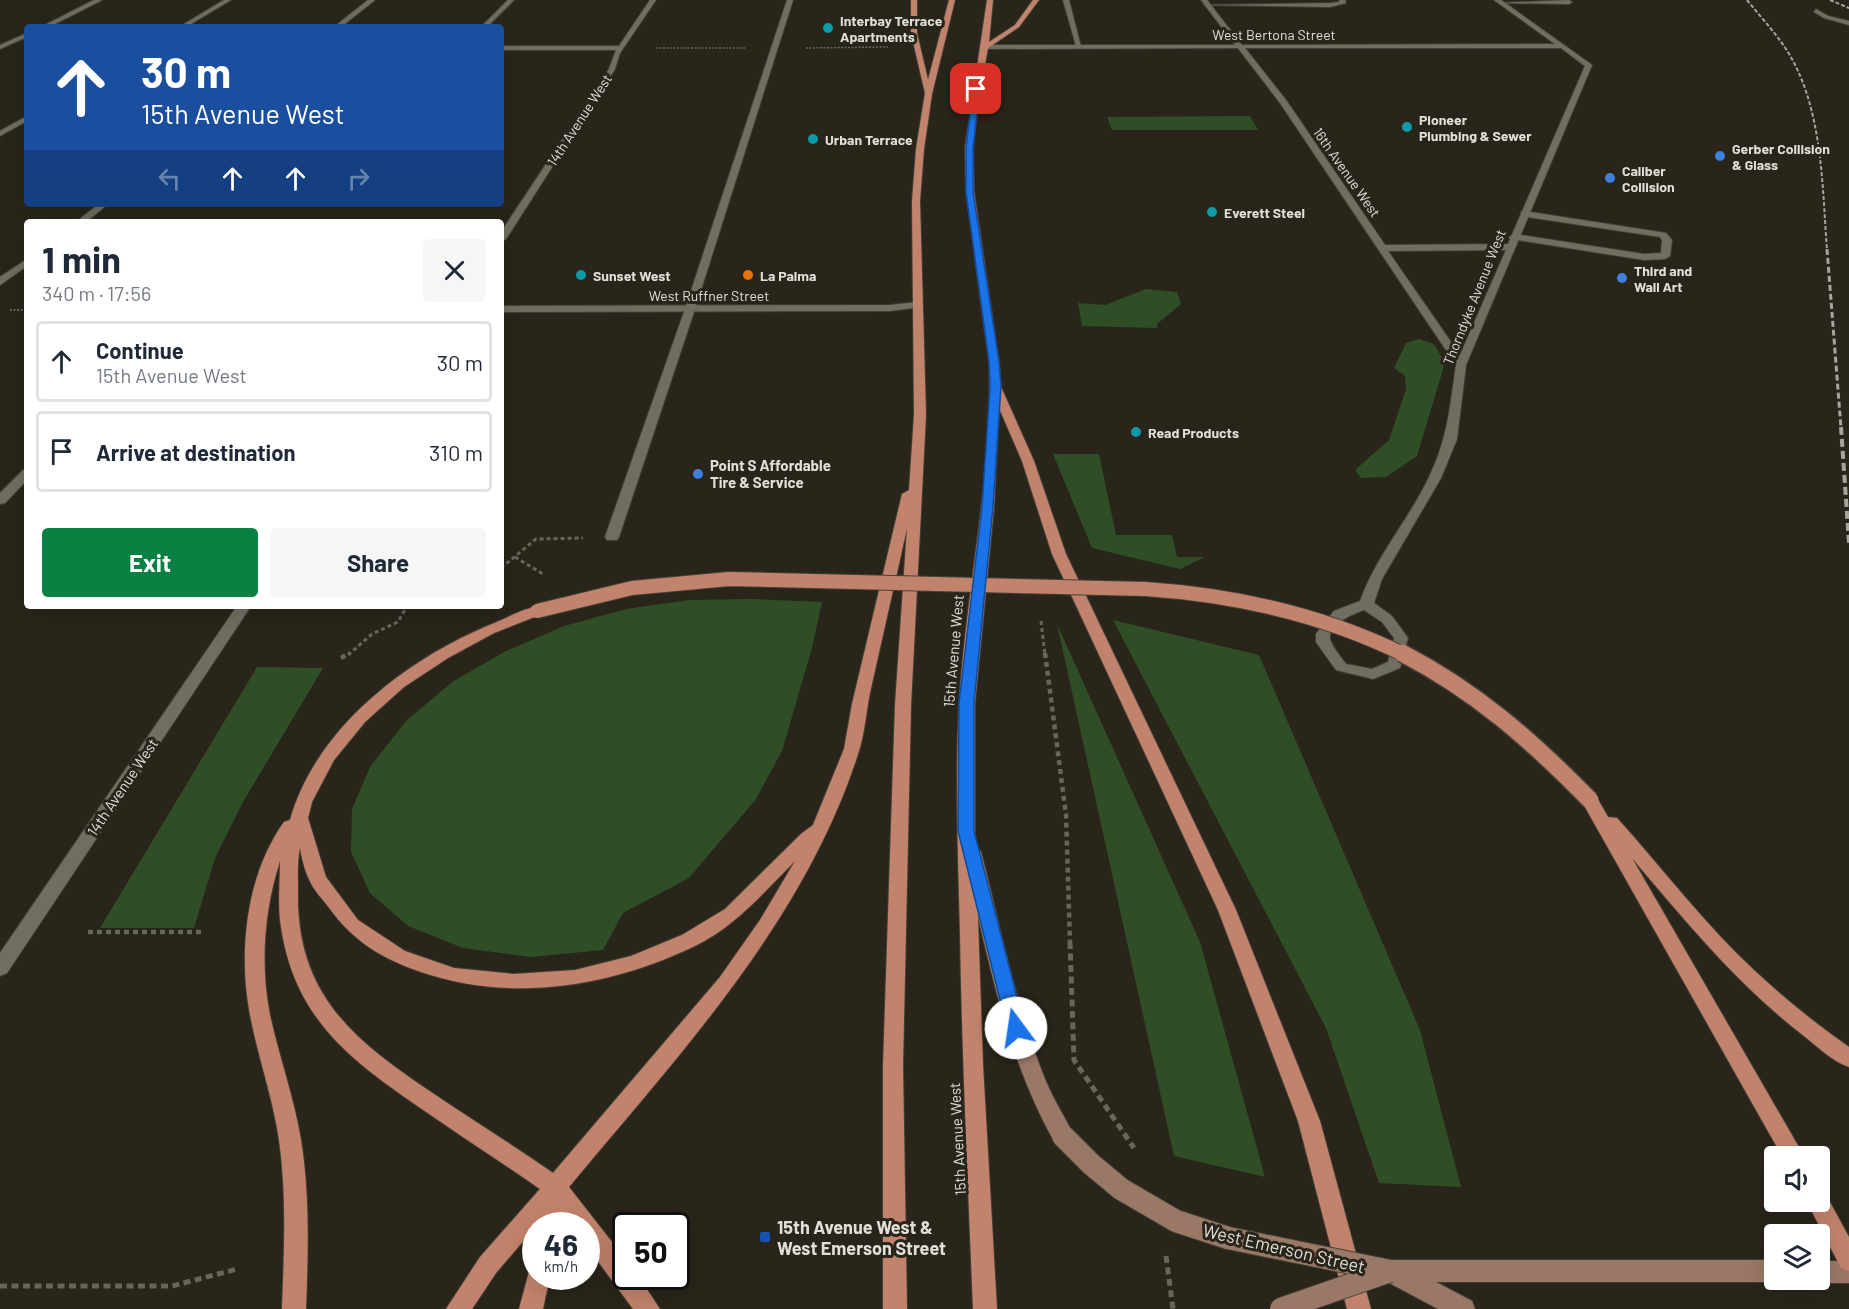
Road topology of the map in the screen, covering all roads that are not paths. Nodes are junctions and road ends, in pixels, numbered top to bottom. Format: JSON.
{"nodes":[{"id":1,"x":99,"y":0,"type":"edge"},
{"id":2,"x":228,"y":0,"type":"edge"},
{"id":3,"x":372,"y":0,"type":"edge"},
{"id":4,"x":511,"y":0,"type":"edge"},
{"id":5,"x":653,"y":0,"type":"edge"},
{"id":6,"x":790,"y":0,"type":"edge"},
{"id":7,"x":915,"y":0,"type":"edge"},
{"id":8,"x":952,"y":0,"type":"edge"},
{"id":9,"x":990,"y":0,"type":"edge"},
{"id":10,"x":1036,"y":0,"type":"edge"},
{"id":11,"x":1066,"y":0,"type":"edge"},
{"id":12,"x":1342,"y":0,"type":"edge"},
{"id":13,"x":1566,"y":0,"type":"edge"},
{"id":14,"x":1206,"y":2,"type":"edge"},
{"id":15,"x":1499,"y":2,"type":"edge"},
{"id":16,"x":1816,"y":11,"type":"dead end"},
{"id":17,"x":1849,"y":23,"type":"edge"},
{"id":18,"x":50,"y":24,"type":"edge"},
{"id":19,"x":187,"y":24,"type":"edge"},
{"id":20,"x":341,"y":24,"type":"edge"},
{"id":21,"x":487,"y":24,"type":"edge"},
{"id":22,"x":24,"y":36,"type":"edge"},
{"id":23,"x":1079,"y":46,"type":"junction"},
{"id":24,"x":1239,"y":46,"type":"junction"},
{"id":25,"x":1563,"y":46,"type":"junction"},
{"id":26,"x":985,"y":47,"type":"junction"},
{"id":27,"x":0,"y":48,"type":"edge"},
{"id":28,"x":504,"y":48,"type":"edge"},
{"id":29,"x":620,"y":48,"type":"junction"},
{"id":30,"x":20,"y":49,"type":"dead end"},
{"id":31,"x":928,"y":94,"type":"junction"},
{"id":32,"x":24,"y":120,"type":"edge"},
{"id":33,"x":0,"y":134,"type":"edge"},
{"id":34,"x":100,"y":207,"type":"edge"},
{"id":35,"x":1524,"y":214,"type":"junction"},
{"id":36,"x":84,"y":219,"type":"edge"},
{"id":37,"x":504,"y":234,"type":"edge"},
{"id":38,"x":1512,"y":242,"type":"junction"},
{"id":39,"x":1383,"y":248,"type":"junction"},
{"id":40,"x":24,"y":264,"type":"edge"},
{"id":41,"x":0,"y":282,"type":"edge"},
{"id":42,"x":917,"y":305,"type":"junction"},
{"id":43,"x":504,"y":309,"type":"edge"},
{"id":44,"x":690,"y":309,"type":"junction"},
{"id":45,"x":1461,"y":365,"type":"junction"},
{"id":46,"x":996,"y":386,"type":"junction"},
{"id":47,"x":917,"y":459,"type":"junction"},
{"id":48,"x":24,"y":476,"type":"edge"},
{"id":49,"x":0,"y":500,"type":"edge"},
{"id":50,"x":612,"y":537,"type":"dead end"},
{"id":51,"x":1366,"y":604,"type":"junction"},
{"id":52,"x":242,"y":609,"type":"edge"},
{"id":53,"x":1590,"y":800,"type":"junction"},
{"id":54,"x":298,"y":814,"type":"junction"},
{"id":55,"x":824,"y":821,"type":"junction"},
{"id":56,"x":966,"y":831,"type":"junction"},
{"id":57,"x":0,"y":968,"type":"edge"},
{"id":58,"x":1849,"y":1058,"type":"edge"},
{"id":59,"x":1787,"y":1146,"type":"edge"},
{"id":60,"x":555,"y":1188,"type":"junction"},
{"id":61,"x":551,"y":1212,"type":"edge"},
{"id":62,"x":575,"y":1212,"type":"edge"},
{"id":63,"x":1823,"y":1212,"type":"edge"},
{"id":64,"x":600,"y":1245,"type":"edge"},
{"id":65,"x":1849,"y":1260,"type":"edge"},
{"id":66,"x":1390,"y":1271,"type":"junction"},
{"id":67,"x":1764,"y":1271,"type":"edge"},
{"id":68,"x":1830,"y":1272,"type":"edge"},
{"id":69,"x":1849,"y":1272,"type":"edge"},
{"id":70,"x":535,"y":1290,"type":"edge"},
{"id":71,"x":294,"y":1309,"type":"edge"},
{"id":72,"x":458,"y":1309,"type":"edge"},
{"id":73,"x":531,"y":1309,"type":"edge"},
{"id":74,"x":648,"y":1309,"type":"edge"},
{"id":75,"x":895,"y":1309,"type":"edge"},
{"id":76,"x":985,"y":1309,"type":"edge"},
{"id":77,"x":1281,"y":1309,"type":"edge"},
{"id":78,"x":1359,"y":1309,"type":"edge"},
{"id":79,"x":1463,"y":1309,"type":"edge"}],
"edges":[{"from":1,"to":18,"type":"street"},
{"from":2,"to":19,"type":"street"},
{"from":3,"to":20,"type":"street"},
{"from":4,"to":21,"type":"street"},
{"from":5,"to":29,"type":"street","name":"14th Avenue West"},
{"from":6,"to":44,"type":"street"},
{"from":7,"to":31,"type":"main road"},
{"from":8,"to":31,"type":"main road"},
{"from":9,"to":26,"type":"main road","name":"15th Avenue West"},
{"from":10,"to":26,"type":"main road"},
{"from":11,"to":23,"type":"street"},
{"from":12,"to":14,"type":"street"},
{"from":13,"to":15,"type":"street"},
{"from":14,"to":24,"type":"street","name":"16th Avenue West"},
{"from":15,"to":25,"type":"street"},
{"from":16,"to":17,"type":"street"},
{"from":22,"to":27,"type":"street"},
{"from":23,"to":24,"type":"street","name":"West Bertona Street"},
{"from":23,"to":26,"type":"street","name":"West Bertona Street"},
{"from":24,"to":25,"type":"street","name":"West Bertona Street"},
{"from":24,"to":39,"type":"street","name":"16th Avenue West"},
{"from":25,"to":35,"type":"street","name":"Thorndyke Avenue West"},
{"from":26,"to":46,"type":"main road","name":"15th Avenue West"},
{"from":27,"to":30,"type":"street"},
{"from":28,"to":29,"type":"street"},
{"from":29,"to":37,"type":"street","name":"14th Avenue West"},
{"from":31,"to":42,"type":"main road"},
{"from":32,"to":33,"type":"street"},
{"from":34,"to":36,"type":"street"},
{"from":35,"to":38,"type":"street","name":"Thorndyke Avenue West"},
{"from":35,"to":38,"type":"street"},
{"from":38,"to":39,"type":"street"},
{"from":38,"to":45,"type":"street","name":"Thorndyke Avenue West"},
{"from":39,"to":45,"type":"street","name":"16th Avenue West"},
{"from":40,"to":41,"type":"street"},
{"from":42,"to":44,"type":"street","name":"West Ruffner Street"},
{"from":42,"to":47,"type":"main road"},
{"from":43,"to":44,"type":"street","name":"West Ruffner Street"},
{"from":44,"to":50,"type":"street"},
{"from":45,"to":51,"type":"street","name":"Thorndyke Avenue West"},
{"from":46,"to":56,"type":"main road","name":"15th Avenue West"},
{"from":46,"to":78,"type":"main road"},
{"from":47,"to":55,"type":"main road"},
{"from":47,"to":75,"type":"main road"},
{"from":48,"to":49,"type":"street"},
{"from":51,"to":51,"type":"street"},
{"from":52,"to":57,"type":"street","name":"14th Avenue West"},
{"from":53,"to":54,"type":"main road","bridge":true},
{"from":53,"to":58,"type":"main road"},
{"from":53,"to":59,"type":"main road"},
{"from":54,"to":55,"type":"main road"},
{"from":54,"to":60,"type":"main road"},
{"from":54,"to":71,"type":"main road"},
{"from":55,"to":60,"type":"main road"},
{"from":56,"to":66,"type":"main road","name":"West Emerson Street","bridge":true},
{"from":56,"to":76,"type":"main road","name":"15th Avenue West"},
{"from":60,"to":61,"type":"main road"},
{"from":60,"to":62,"type":"main road"},
{"from":60,"to":72,"type":"main road"},
{"from":63,"to":65,"type":"main road"},
{"from":64,"to":74,"type":"main road"},
{"from":66,"to":67,"type":"main road","name":"West Emerson Street"},
{"from":66,"to":77,"type":"main road","name":"West Emerson Street","bridge":true},
{"from":66,"to":79,"type":"main road","name":"West Emerson Street"},
{"from":68,"to":69,"type":"main road"},
{"from":70,"to":73,"type":"main road"}]}
